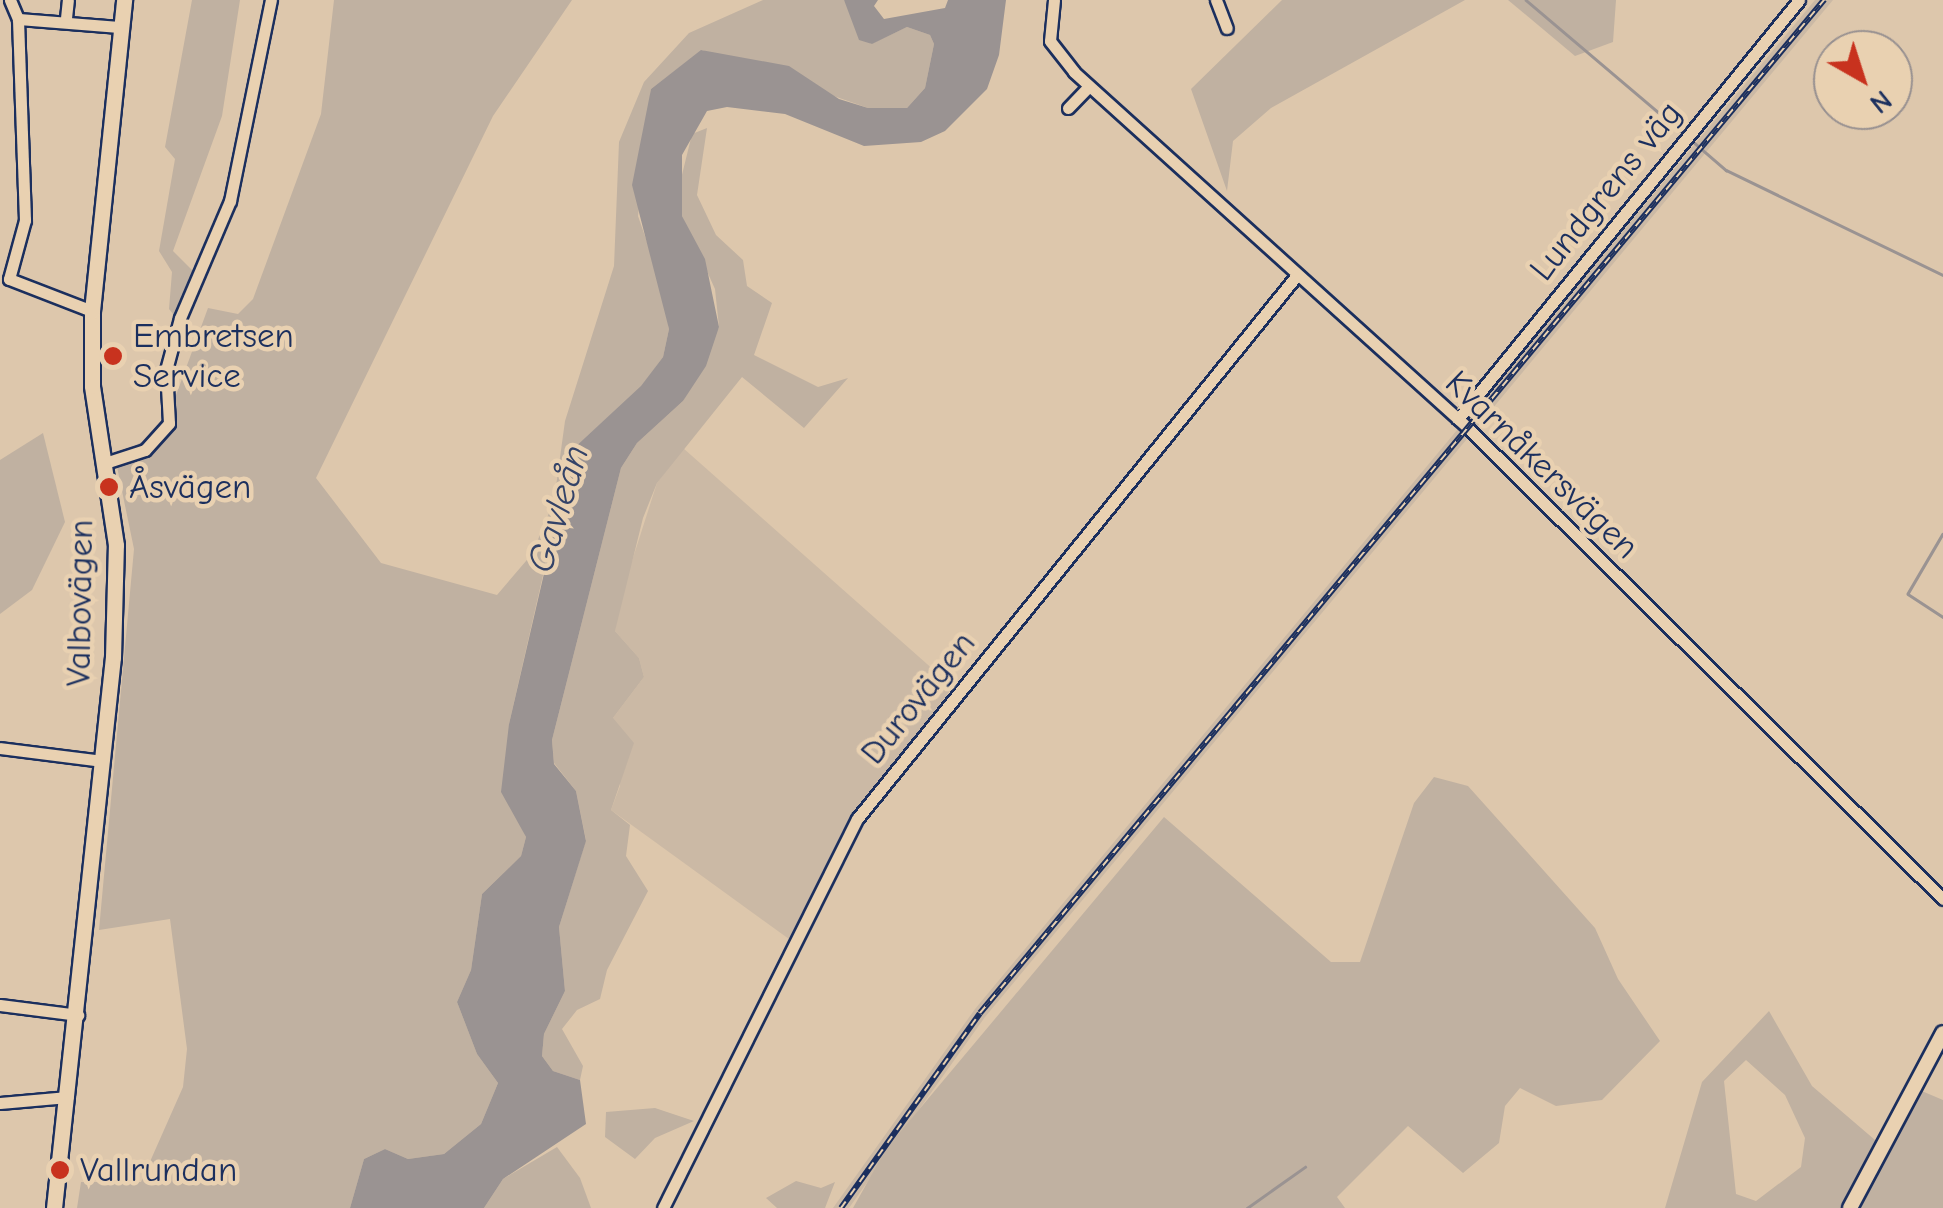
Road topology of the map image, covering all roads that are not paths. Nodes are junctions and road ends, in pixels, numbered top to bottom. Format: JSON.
{"nodes":[{"id":1,"x":10,"y":0,"type":"edge"},
{"id":2,"x":68,"y":0,"type":"edge"},
{"id":3,"x":124,"y":0,"type":"edge"},
{"id":4,"x":271,"y":0,"type":"edge"},
{"id":5,"x":1054,"y":0,"type":"edge"},
{"id":6,"x":1216,"y":0,"type":"edge"},
{"id":7,"x":1799,"y":0,"type":"edge"},
{"id":8,"x":66,"y":18,"type":"junction"},
{"id":9,"x":18,"y":19,"type":"junction"},
{"id":10,"x":120,"y":26,"type":"junction"},
{"id":11,"x":1227,"y":28,"type":"dead end"},
{"id":12,"x":1089,"y":86,"type":"junction"},
{"id":13,"x":1068,"y":108,"type":"dead end"},
{"id":14,"x":5,"y":275,"type":"edge"},
{"id":15,"x":1298,"y":275,"type":"junction"},
{"id":16,"x":92,"y":311,"type":"junction"},
{"id":17,"x":1458,"y":419,"type":"junction"},
{"id":18,"x":105,"y":463,"type":"junction"},
{"id":19,"x":0,"y":748,"type":"edge"},
{"id":20,"x":103,"y":761,"type":"junction"},
{"id":21,"x":1943,"y":899,"type":"edge"},
{"id":22,"x":0,"y":1005,"type":"edge"},
{"id":23,"x":78,"y":1014,"type":"junction"},
{"id":24,"x":1943,"y":1033,"type":"edge"},
{"id":25,"x":68,"y":1097,"type":"junction"},
{"id":26,"x":0,"y":1102,"type":"edge"},
{"id":27,"x":54,"y":1208,"type":"edge"},
{"id":28,"x":663,"y":1208,"type":"edge"},
{"id":29,"x":1850,"y":1208,"type":"edge"}],
"edges":[{"from":1,"to":9,"type":"street"},
{"from":2,"to":8,"type":"street"},
{"from":3,"to":10,"type":"main road","name":"Valbovägen"},
{"from":4,"to":18,"type":"street"},
{"from":5,"to":12,"type":"street","name":"Kvarnåkersvägen"},
{"from":6,"to":11,"type":"street"},
{"from":7,"to":17,"type":"street","name":"Lundgrens väg"},
{"from":8,"to":9,"type":"street"},
{"from":8,"to":10,"type":"street"},
{"from":9,"to":14,"type":"street"},
{"from":10,"to":16,"type":"main road","name":"Valbovägen"},
{"from":12,"to":13,"type":"street"},
{"from":12,"to":15,"type":"street","name":"Kvarnåkersvägen"},
{"from":14,"to":16,"type":"street"},
{"from":15,"to":17,"type":"street","name":"Kvarnåkersvägen"},
{"from":15,"to":28,"type":"street","name":"Durovägen"},
{"from":16,"to":18,"type":"main road","name":"Valbovägen"},
{"from":17,"to":21,"type":"street","name":"Kvarnåkersvägen"},
{"from":18,"to":20,"type":"main road","name":"Valbovägen"},
{"from":19,"to":20,"type":"street"},
{"from":20,"to":23,"type":"main road","name":"Valbovägen"},
{"from":22,"to":23,"type":"street"},
{"from":23,"to":25,"type":"main road","name":"Valbovägen"},
{"from":24,"to":29,"type":"street"},
{"from":25,"to":26,"type":"street"},
{"from":25,"to":27,"type":"main road","name":"Valbovägen"}]}
